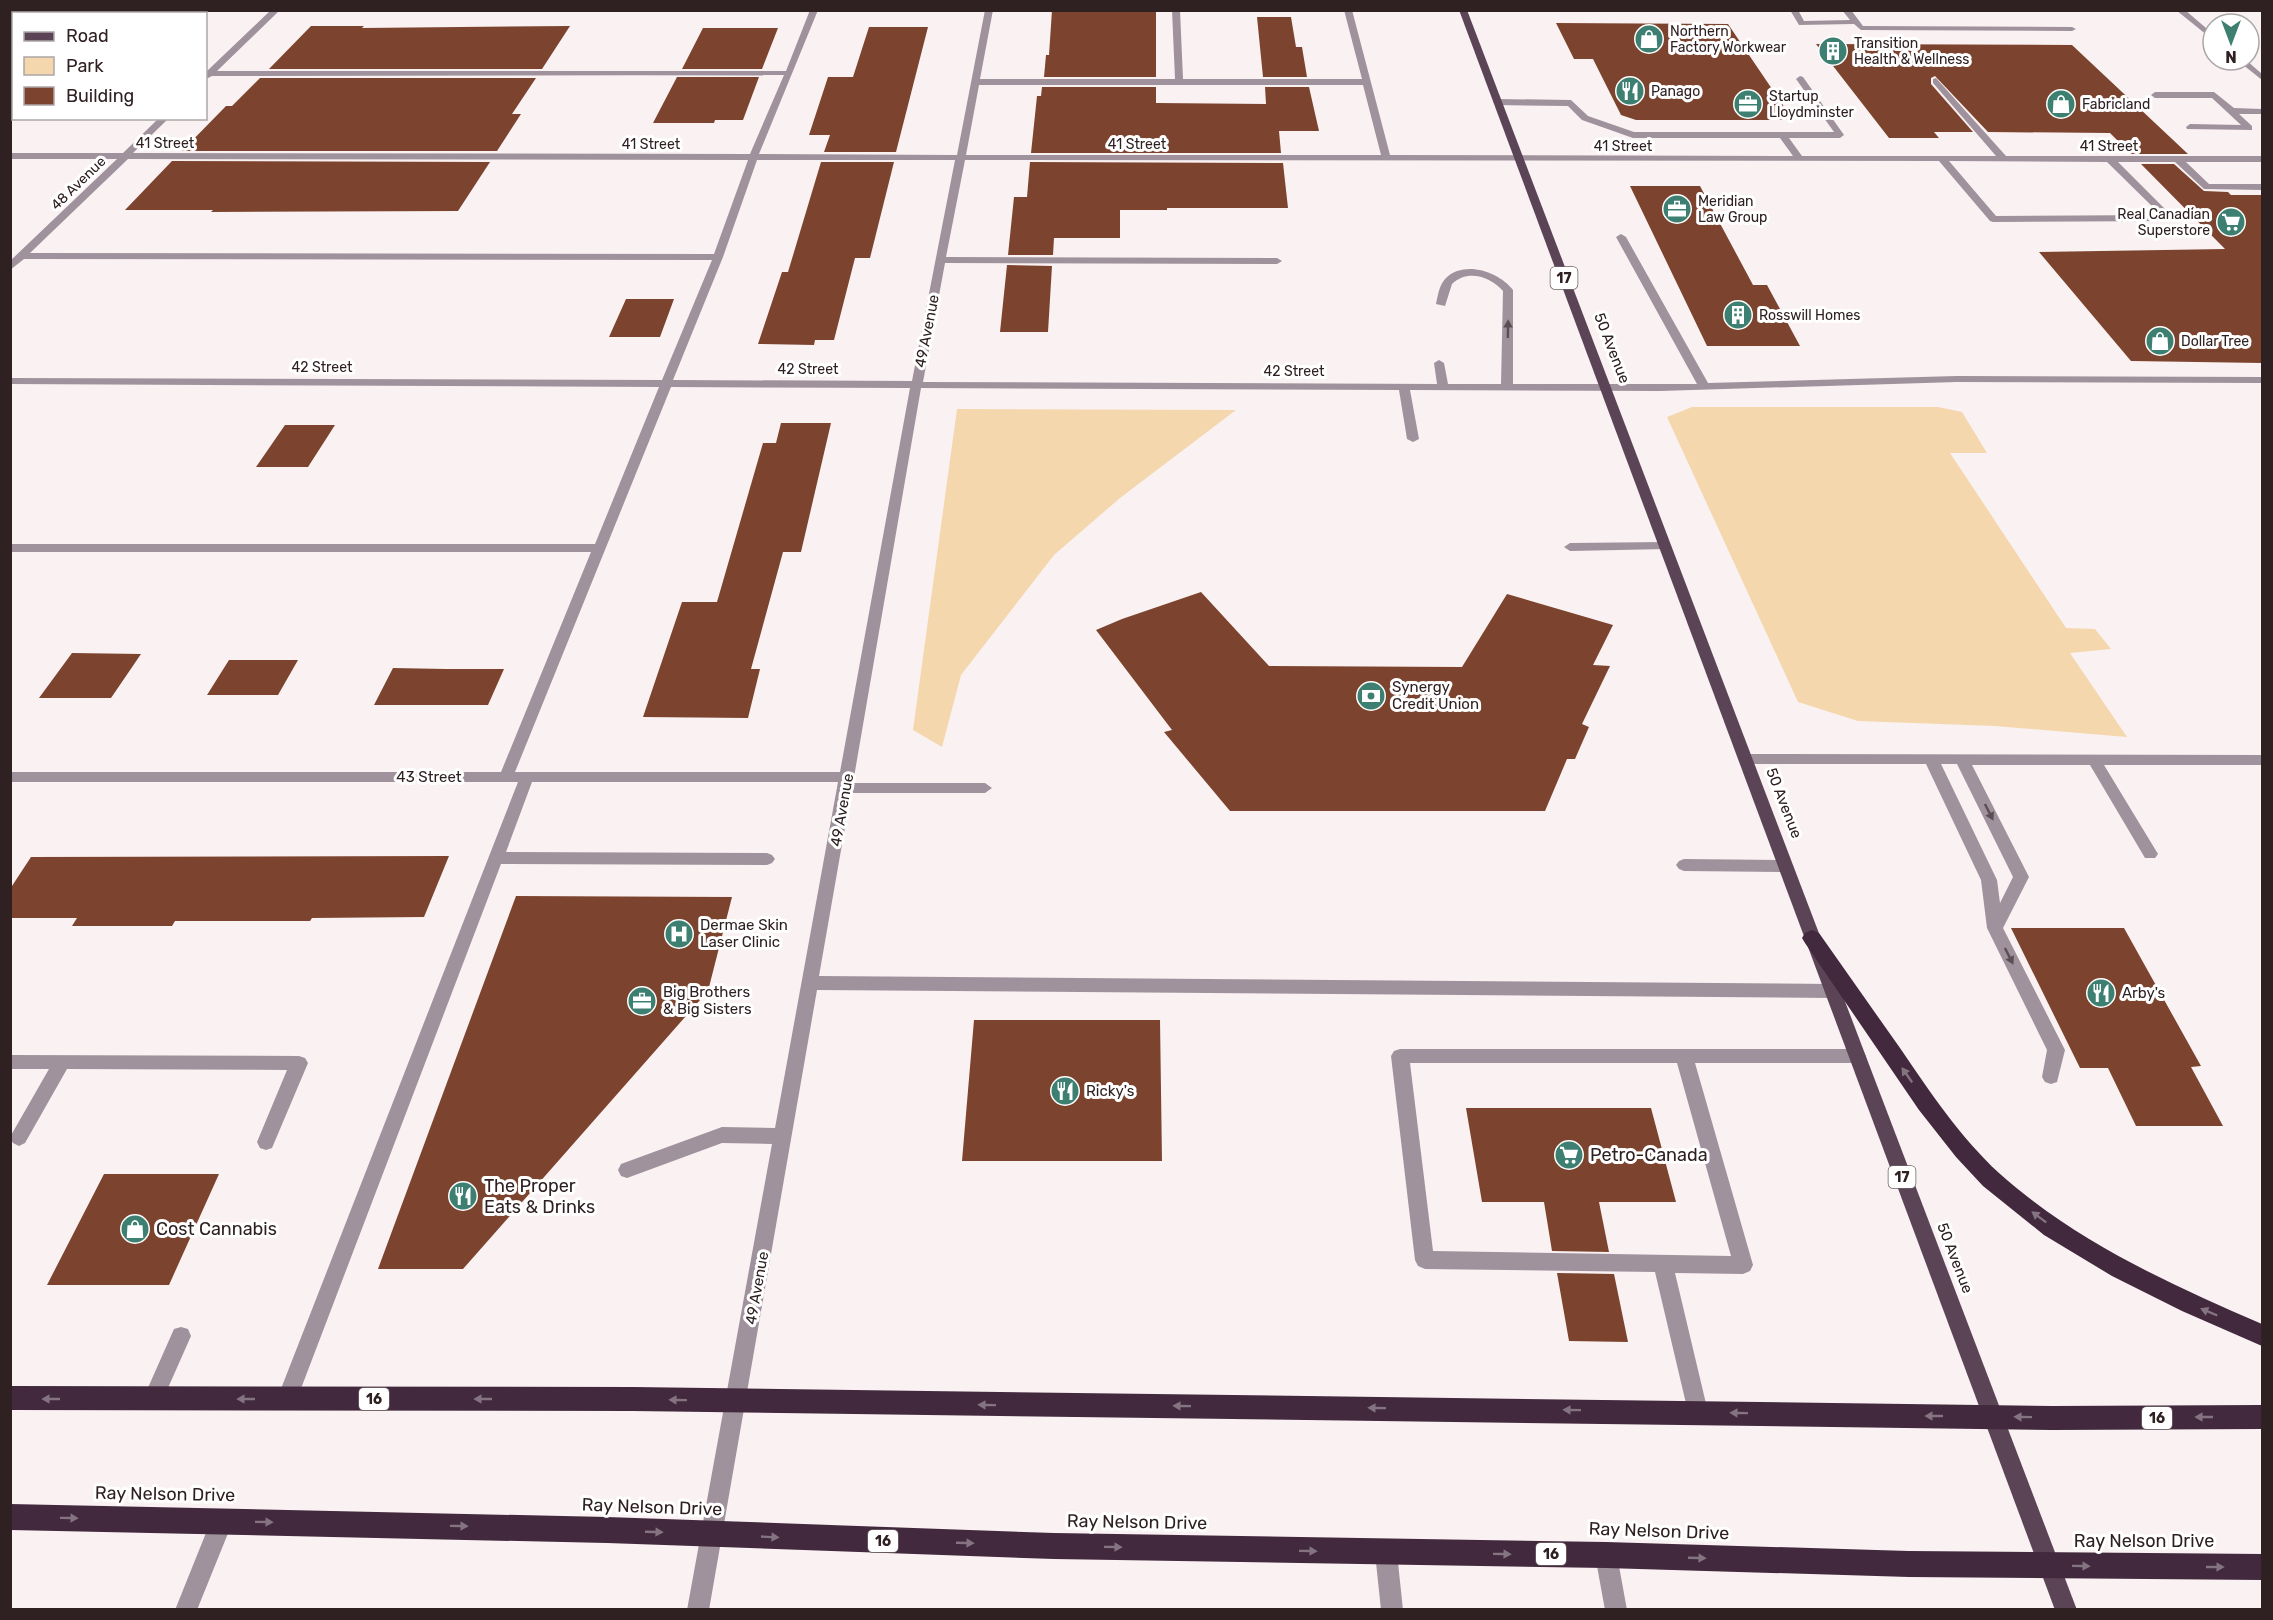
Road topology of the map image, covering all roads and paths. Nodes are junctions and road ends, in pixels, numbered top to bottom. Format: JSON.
{"nodes":[{"id":1,"x":276,"y":10,"type":"edge"},
{"id":2,"x":814,"y":10,"type":"edge"},
{"id":3,"x":989,"y":10,"type":"edge"},
{"id":4,"x":1176,"y":10,"type":"edge"},
{"id":5,"x":1348,"y":10,"type":"edge"},
{"id":6,"x":1463,"y":10,"type":"edge"},
{"id":7,"x":1794,"y":10,"type":"edge"},
{"id":8,"x":1846,"y":10,"type":"edge"},
{"id":9,"x":2180,"y":10,"type":"edge"},
{"id":10,"x":1856,"y":22,"type":"junction"},
{"id":11,"x":2201,"y":28,"type":"edge"},
{"id":12,"x":2072,"y":29,"type":"dead end"},
{"id":13,"x":789,"y":73,"type":"junction"},
{"id":14,"x":207,"y":76,"type":"edge"},
{"id":15,"x":1800,"y":79,"type":"dead end"},
{"id":16,"x":1936,"y":81,"type":"dead end"},
{"id":17,"x":975,"y":82,"type":"junction"},
{"id":18,"x":1179,"y":82,"type":"junction"},
{"id":19,"x":1367,"y":82,"type":"junction"},
{"id":20,"x":2155,"y":95,"type":"dead end"},
{"id":21,"x":1497,"y":102,"type":"junction"},
{"id":22,"x":2232,"y":111,"type":"junction"},
{"id":23,"x":2262,"y":111,"type":"edge"},
{"id":24,"x":163,"y":120,"type":"edge"},
{"id":25,"x":2190,"y":127,"type":"dead end"},
{"id":26,"x":1783,"y":135,"type":"junction"},
{"id":27,"x":10,"y":156,"type":"edge"},
{"id":28,"x":126,"y":157,"type":"junction"},
{"id":29,"x":753,"y":158,"type":"junction"},
{"id":30,"x":961,"y":158,"type":"junction"},
{"id":31,"x":1386,"y":158,"type":"junction"},
{"id":32,"x":1519,"y":158,"type":"junction"},
{"id":33,"x":2004,"y":159,"type":"junction"},
{"id":34,"x":2110,"y":159,"type":"junction"},
{"id":35,"x":2178,"y":159,"type":"junction"},
{"id":36,"x":2262,"y":159,"type":"edge"},
{"id":37,"x":1800,"y":160,"type":"junction"},
{"id":38,"x":1943,"y":160,"type":"junction"},
{"id":39,"x":2262,"y":187,"type":"edge"},
{"id":40,"x":1621,"y":237,"type":"dead end"},
{"id":41,"x":23,"y":255,"type":"junction"},
{"id":42,"x":718,"y":257,"type":"junction"},
{"id":43,"x":941,"y":260,"type":"junction"},
{"id":44,"x":1277,"y":261,"type":"dead end"},
{"id":45,"x":10,"y":267,"type":"edge"},
{"id":46,"x":1441,"y":304,"type":"dead end"},
{"id":47,"x":1439,"y":363,"type":"dead end"},
{"id":48,"x":2262,"y":380,"type":"edge"},
{"id":49,"x":10,"y":381,"type":"edge"},
{"id":50,"x":667,"y":384,"type":"junction"},
{"id":51,"x":917,"y":385,"type":"junction"},
{"id":52,"x":1404,"y":387,"type":"junction"},
{"id":53,"x":1443,"y":387,"type":"junction"},
{"id":54,"x":1507,"y":387,"type":"junction"},
{"id":55,"x":1705,"y":387,"type":"junction"},
{"id":56,"x":1605,"y":388,"type":"junction"},
{"id":57,"x":1413,"y":439,"type":"dead end"},
{"id":58,"x":1664,"y":546,"type":"junction"},
{"id":59,"x":1570,"y":547,"type":"dead end"},
{"id":60,"x":10,"y":548,"type":"edge"},
{"id":61,"x":599,"y":548,"type":"junction"},
{"id":62,"x":1745,"y":759,"type":"junction"},
{"id":63,"x":1930,"y":759,"type":"junction"},
{"id":64,"x":1962,"y":760,"type":"junction"},
{"id":65,"x":2094,"y":760,"type":"junction"},
{"id":66,"x":2262,"y":760,"type":"edge"},
{"id":67,"x":10,"y":777,"type":"edge"},
{"id":68,"x":506,"y":777,"type":"junction"},
{"id":69,"x":527,"y":777,"type":"junction"},
{"id":70,"x":846,"y":782,"type":"junction"},
{"id":71,"x":985,"y":788,"type":"dead end"},
{"id":72,"x":2150,"y":854,"type":"dead end"},
{"id":73,"x":496,"y":858,"type":"junction"},
{"id":74,"x":767,"y":859,"type":"dead end"},
{"id":75,"x":1684,"y":866,"type":"dead end"},
{"id":76,"x":1785,"y":866,"type":"junction"},
{"id":77,"x":1995,"y":928,"type":"junction"},
{"id":78,"x":1812,"y":938,"type":"junction"},
{"id":79,"x":811,"y":983,"type":"junction"},
{"id":80,"x":1833,"y":991,"type":"junction"},
{"id":81,"x":1684,"y":1056,"type":"junction"},
{"id":82,"x":1857,"y":1056,"type":"junction"},
{"id":83,"x":10,"y":1062,"type":"edge"},
{"id":84,"x":62,"y":1062,"type":"junction"},
{"id":85,"x":2051,"y":1077,"type":"dead end"},
{"id":86,"x":784,"y":1136,"type":"junction"},
{"id":87,"x":19,"y":1138,"type":"dead end"},
{"id":88,"x":266,"y":1142,"type":"dead end"},
{"id":89,"x":627,"y":1170,"type":"dead end"},
{"id":90,"x":1663,"y":1264,"type":"junction"},
{"id":91,"x":2262,"y":1335,"type":"edge"},
{"id":92,"x":181,"y":1336,"type":"dead end"},
{"id":93,"x":10,"y":1398,"type":"edge"},
{"id":94,"x":153,"y":1400,"type":"junction"},
{"id":95,"x":287,"y":1400,"type":"junction"},
{"id":96,"x":737,"y":1401,"type":"junction"},
{"id":97,"x":1698,"y":1412,"type":"junction"},
{"id":98,"x":1993,"y":1417,"type":"junction"},
{"id":99,"x":2262,"y":1417,"type":"edge"},
{"id":100,"x":10,"y":1517,"type":"edge"},
{"id":101,"x":222,"y":1521,"type":"junction"},
{"id":102,"x":712,"y":1534,"type":"junction"},
{"id":103,"x":1386,"y":1553,"type":"junction"},
{"id":104,"x":1606,"y":1555,"type":"junction"},
{"id":105,"x":2049,"y":1565,"type":"junction"},
{"id":106,"x":2262,"y":1567,"type":"edge"},
{"id":107,"x":186,"y":1610,"type":"edge"},
{"id":108,"x":698,"y":1610,"type":"edge"},
{"id":109,"x":1392,"y":1610,"type":"edge"},
{"id":110,"x":1616,"y":1610,"type":"edge"},
{"id":111,"x":2066,"y":1610,"type":"edge"}],
"edges":[{"from":1,"to":14,"type":"street"},
{"from":2,"to":13,"type":"street"},
{"from":3,"to":17,"type":"street","name":"49 Avenue"},
{"from":4,"to":18,"type":"street"},
{"from":5,"to":19,"type":"street"},
{"from":6,"to":21,"type":"main road","name":"50 Avenue","number":"17"},
{"from":7,"to":10,"type":"street"},
{"from":8,"to":10,"type":"street"},
{"from":9,"to":11,"type":"street"},
{"from":10,"to":12,"type":"street"},
{"from":13,"to":14,"type":"street"},
{"from":13,"to":29,"type":"street"},
{"from":15,"to":26,"type":"street"},
{"from":16,"to":33,"type":"street"},
{"from":17,"to":18,"type":"street"},
{"from":17,"to":30,"type":"street","name":"49 Avenue"},
{"from":18,"to":19,"type":"street"},
{"from":19,"to":31,"type":"street"},
{"from":20,"to":22,"type":"street"},
{"from":21,"to":26,"type":"street"},
{"from":21,"to":32,"type":"main road","name":"50 Avenue","number":"17"},
{"from":22,"to":23,"type":"street"},
{"from":22,"to":25,"type":"street"},
{"from":24,"to":28,"type":"street","name":"48 Avenue"},
{"from":26,"to":37,"type":"street"},
{"from":27,"to":28,"type":"street","name":"41 Street"},
{"from":28,"to":29,"type":"street","name":"41 Street"},
{"from":28,"to":41,"type":"street","name":"48 Avenue"},
{"from":29,"to":30,"type":"street","name":"41 Street"},
{"from":29,"to":42,"type":"street"},
{"from":30,"to":31,"type":"street","name":"41 Street"},
{"from":30,"to":43,"type":"street","name":"49 Avenue"},
{"from":31,"to":32,"type":"street","name":"41 Street"},
{"from":32,"to":37,"type":"street","name":"41 Street"},
{"from":32,"to":56,"type":"main road","name":"50 Avenue","number":"17"},
{"from":33,"to":34,"type":"street","name":"41 Street"},
{"from":33,"to":38,"type":"street","name":"41 Street"},
{"from":34,"to":35,"type":"street","name":"41 Street"},
{"from":34,"to":38,"type":"street"},
{"from":35,"to":36,"type":"street","name":"41 Street"},
{"from":35,"to":39,"type":"street"},
{"from":37,"to":38,"type":"street","name":"41 Street"},
{"from":40,"to":55,"type":"street"},
{"from":41,"to":42,"type":"street"},
{"from":41,"to":45,"type":"street","name":"48 Avenue"},
{"from":42,"to":50,"type":"street"},
{"from":43,"to":44,"type":"street"},
{"from":43,"to":51,"type":"street","name":"49 Avenue"},
{"from":54,"to":46,"type":"street","one_way":true},
{"from":47,"to":53,"type":"street"},
{"from":48,"to":55,"type":"street","name":"42 Street"},
{"from":49,"to":50,"type":"street","name":"42 Street"},
{"from":50,"to":51,"type":"street","name":"42 Street"},
{"from":50,"to":61,"type":"street"},
{"from":51,"to":52,"type":"street","name":"42 Street"},
{"from":51,"to":70,"type":"street","name":"49 Avenue"},
{"from":52,"to":53,"type":"street","name":"42 Street"},
{"from":52,"to":57,"type":"street"},
{"from":53,"to":54,"type":"street","name":"42 Street"},
{"from":54,"to":56,"type":"street","name":"42 Street"},
{"from":55,"to":56,"type":"street","name":"42 Street"},
{"from":56,"to":58,"type":"main road","name":"50 Avenue","number":"17"},
{"from":58,"to":59,"type":"street"},
{"from":58,"to":62,"type":"main road","name":"50 Avenue","number":"17"},
{"from":60,"to":61,"type":"street"},
{"from":61,"to":68,"type":"street"},
{"from":62,"to":63,"type":"street"},
{"from":62,"to":76,"type":"main road","name":"50 Avenue","number":"17"},
{"from":63,"to":64,"type":"street"},
{"from":63,"to":77,"type":"street"},
{"from":64,"to":65,"type":"street"},
{"from":64,"to":77,"type":"street","one_way":true},
{"from":65,"to":66,"type":"street"},
{"from":65,"to":72,"type":"street"},
{"from":67,"to":68,"type":"street","name":"43 Street"},
{"from":68,"to":69,"type":"street","name":"43 Street"},
{"from":69,"to":70,"type":"street","name":"43 Street"},
{"from":69,"to":73,"type":"street"},
{"from":70,"to":71,"type":"street","name":"43 Street"},
{"from":70,"to":79,"type":"street","name":"49 Avenue"},
{"from":73,"to":74,"type":"street"},
{"from":73,"to":95,"type":"street"},
{"from":75,"to":76,"type":"street"},
{"from":76,"to":78,"type":"main road","name":"50 Avenue","number":"17"},
{"from":77,"to":85,"type":"street","one_way":true},
{"from":78,"to":80,"type":"main road","name":"50 Avenue","number":"17"},
{"from":91,"to":78,"type":"highway","one_way":true},
{"from":79,"to":80,"type":"street"},
{"from":79,"to":86,"type":"street","name":"49 Avenue"},
{"from":80,"to":82,"type":"main road","name":"50 Avenue","number":"17"},
{"from":81,"to":82,"type":"street"},
{"from":81,"to":90,"type":"street"},
{"from":81,"to":90,"type":"street"},
{"from":82,"to":98,"type":"main road","name":"50 Avenue","number":"17"},
{"from":83,"to":84,"type":"street"},
{"from":84,"to":87,"type":"street"},
{"from":84,"to":88,"type":"street"},
{"from":86,"to":89,"type":"street"},
{"from":86,"to":96,"type":"street","name":"49 Avenue"},
{"from":90,"to":97,"type":"street"},
{"from":92,"to":94,"type":"street"},
{"from":94,"to":93,"type":"highway","number":"16","one_way":true},
{"from":95,"to":94,"type":"highway","number":"16","one_way":true},
{"from":96,"to":95,"type":"highway","number":"16","one_way":true},
{"from":97,"to":96,"type":"highway","number":"16","one_way":true},
{"from":96,"to":102,"type":"street","name":"49 Avenue"},
{"from":98,"to":97,"type":"highway","number":"16","one_way":true},
{"from":99,"to":98,"type":"highway","number":"16","one_way":true},
{"from":98,"to":105,"type":"main road","name":"50 Avenue"},
{"from":100,"to":101,"type":"highway","name":"Ray Nelson Drive","number":"16","one_way":true},
{"from":101,"to":102,"type":"highway","name":"Ray Nelson Drive","number":"16","one_way":true},
{"from":101,"to":107,"type":"street"},
{"from":102,"to":103,"type":"highway","name":"Ray Nelson Drive","number":"16","one_way":true},
{"from":102,"to":108,"type":"street","name":"49 Avenue"},
{"from":103,"to":104,"type":"highway","name":"Ray Nelson Drive","number":"16","one_way":true},
{"from":103,"to":109,"type":"street"},
{"from":104,"to":105,"type":"highway","name":"Ray Nelson Drive","number":"16","one_way":true},
{"from":104,"to":110,"type":"street"},
{"from":105,"to":106,"type":"highway","name":"Ray Nelson Drive","number":"16","one_way":true},
{"from":105,"to":111,"type":"main road","name":"50 Avenue"}]}
